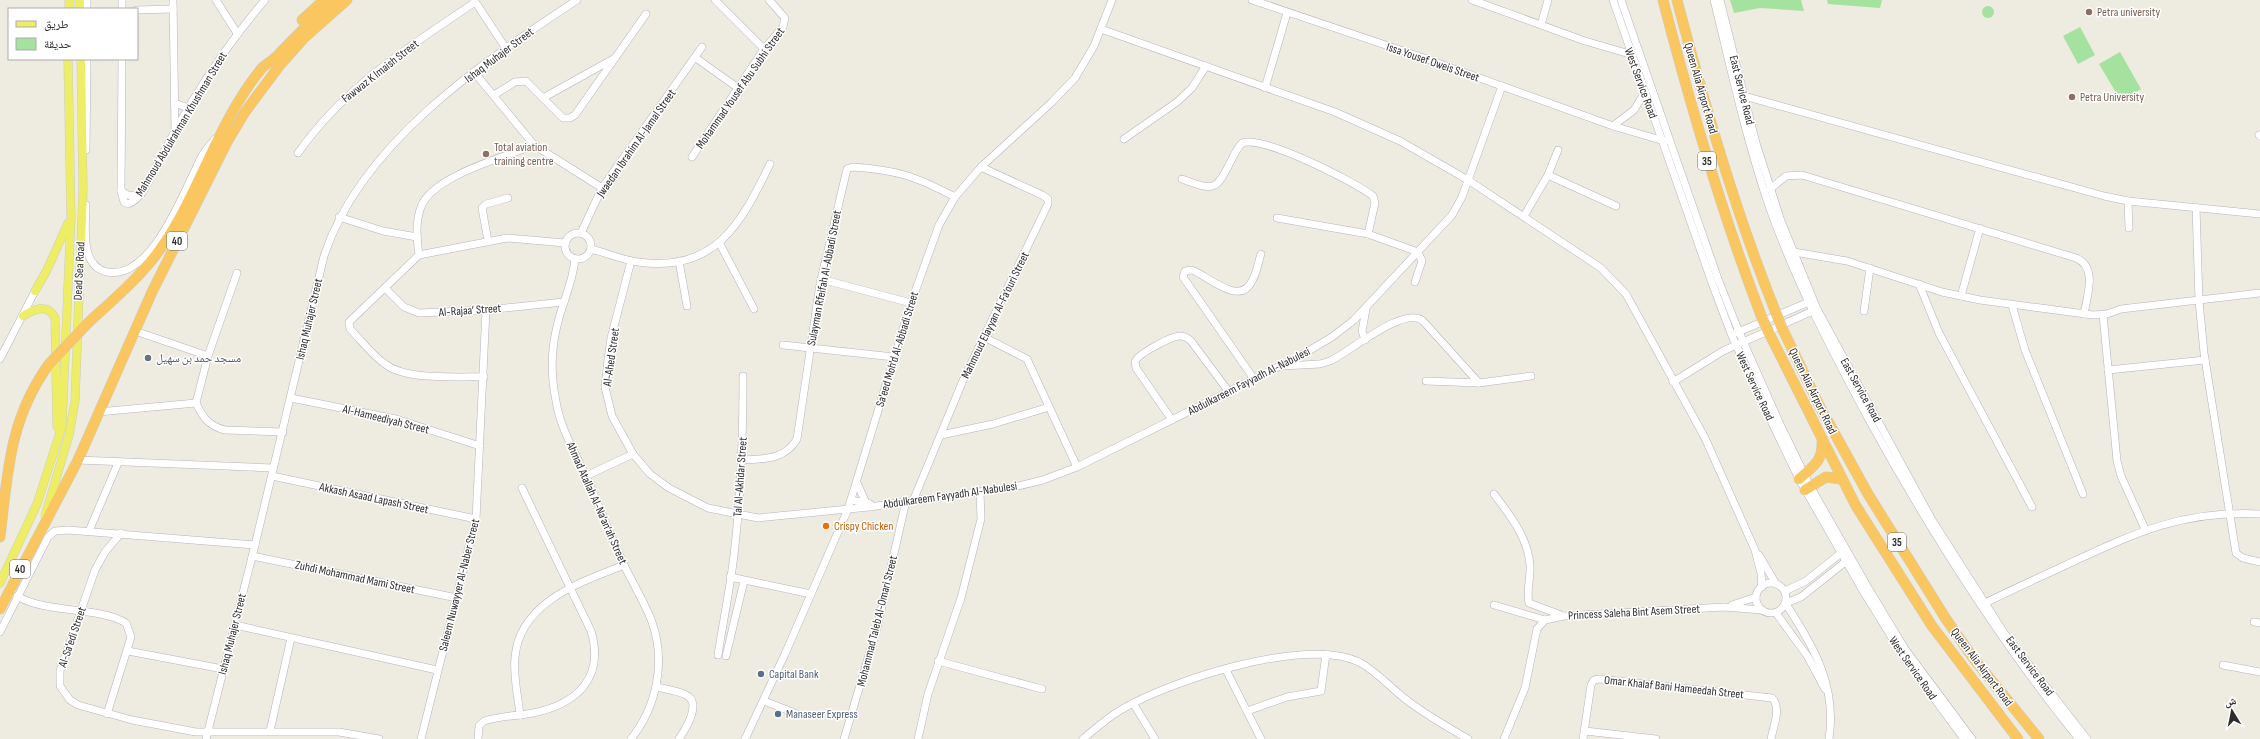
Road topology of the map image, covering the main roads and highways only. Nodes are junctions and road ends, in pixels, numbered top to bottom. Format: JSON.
{"nodes":[{"id":1,"x":324,"y":0,"type":"edge"},
{"id":2,"x":335,"y":0,"type":"edge"},
{"id":3,"x":347,"y":0,"type":"edge"},
{"id":4,"x":1663,"y":0,"type":"edge"},
{"id":5,"x":1678,"y":0,"type":"edge"},
{"id":6,"x":300,"y":37,"type":"junction"},
{"id":7,"x":68,"y":60,"type":"edge"},
{"id":8,"x":81,"y":60,"type":"edge"},
{"id":9,"x":263,"y":67,"type":"junction"},
{"id":10,"x":71,"y":217,"type":"junction"},
{"id":11,"x":35,"y":291,"type":"road end"},
{"id":12,"x":66,"y":299,"type":"junction"},
{"id":13,"x":77,"y":310,"type":"junction"},
{"id":14,"x":23,"y":316,"type":"road end"},
{"id":15,"x":56,"y":441,"type":"junction"},
{"id":16,"x":1822,"y":442,"type":"junction"},
{"id":17,"x":1802,"y":476,"type":"road end"},
{"id":18,"x":1841,"y":479,"type":"junction"},
{"id":19,"x":6,"y":482,"type":"junction"},
{"id":20,"x":1808,"y":488,"type":"road end"},
{"id":21,"x":0,"y":495,"type":"edge"},
{"id":22,"x":42,"y":528,"type":"junction"},
{"id":23,"x":0,"y":537,"type":"edge"},
{"id":24,"x":0,"y":583,"type":"edge"},
{"id":25,"x":0,"y":610,"type":"edge"},
{"id":26,"x":2018,"y":739,"type":"edge"},
{"id":27,"x":2039,"y":739,"type":"edge"}],
"edges":[{"from":1,"to":9,"type":"highway"},
{"from":2,"to":6,"type":"highway","number":"40"},
{"from":3,"to":6,"type":"highway","number":"40"},
{"from":4,"to":16,"type":"highway","name":"Queen Alia Airport Road","number":"35","bridge":true},
{"from":5,"to":27,"type":"highway","name":"Queen Alia Airport Road","number":"35","bridge":true},
{"from":6,"to":9,"type":"highway","number":"40"},
{"from":6,"to":22,"type":"highway","number":"40"},
{"from":7,"to":10,"type":"main road"},
{"from":8,"to":13,"type":"main road","name":"Dead Sea Road"},
{"from":9,"to":19,"type":"highway","number":"40","bridge":true},
{"from":10,"to":11,"type":"main road"},
{"from":10,"to":12,"type":"main road"},
{"from":12,"to":13,"type":"main road"},
{"from":12,"to":15,"type":"main road"},
{"from":13,"to":22,"type":"main road","name":"Dead Sea Road"},
{"from":14,"to":15,"type":"main road"},
{"from":15,"to":24,"type":"main road"},
{"from":16,"to":17,"type":"highway"},
{"from":16,"to":18,"type":"highway","name":"Queen Alia Airport Road","number":"35"},
{"from":18,"to":20,"type":"highway"},
{"from":18,"to":26,"type":"highway","name":"Queen Alia Airport Road","number":"35"},
{"from":19,"to":21,"type":"highway"},
{"from":19,"to":23,"type":"highway","number":"40"},
{"from":22,"to":25,"type":"highway","number":"40"}]}
